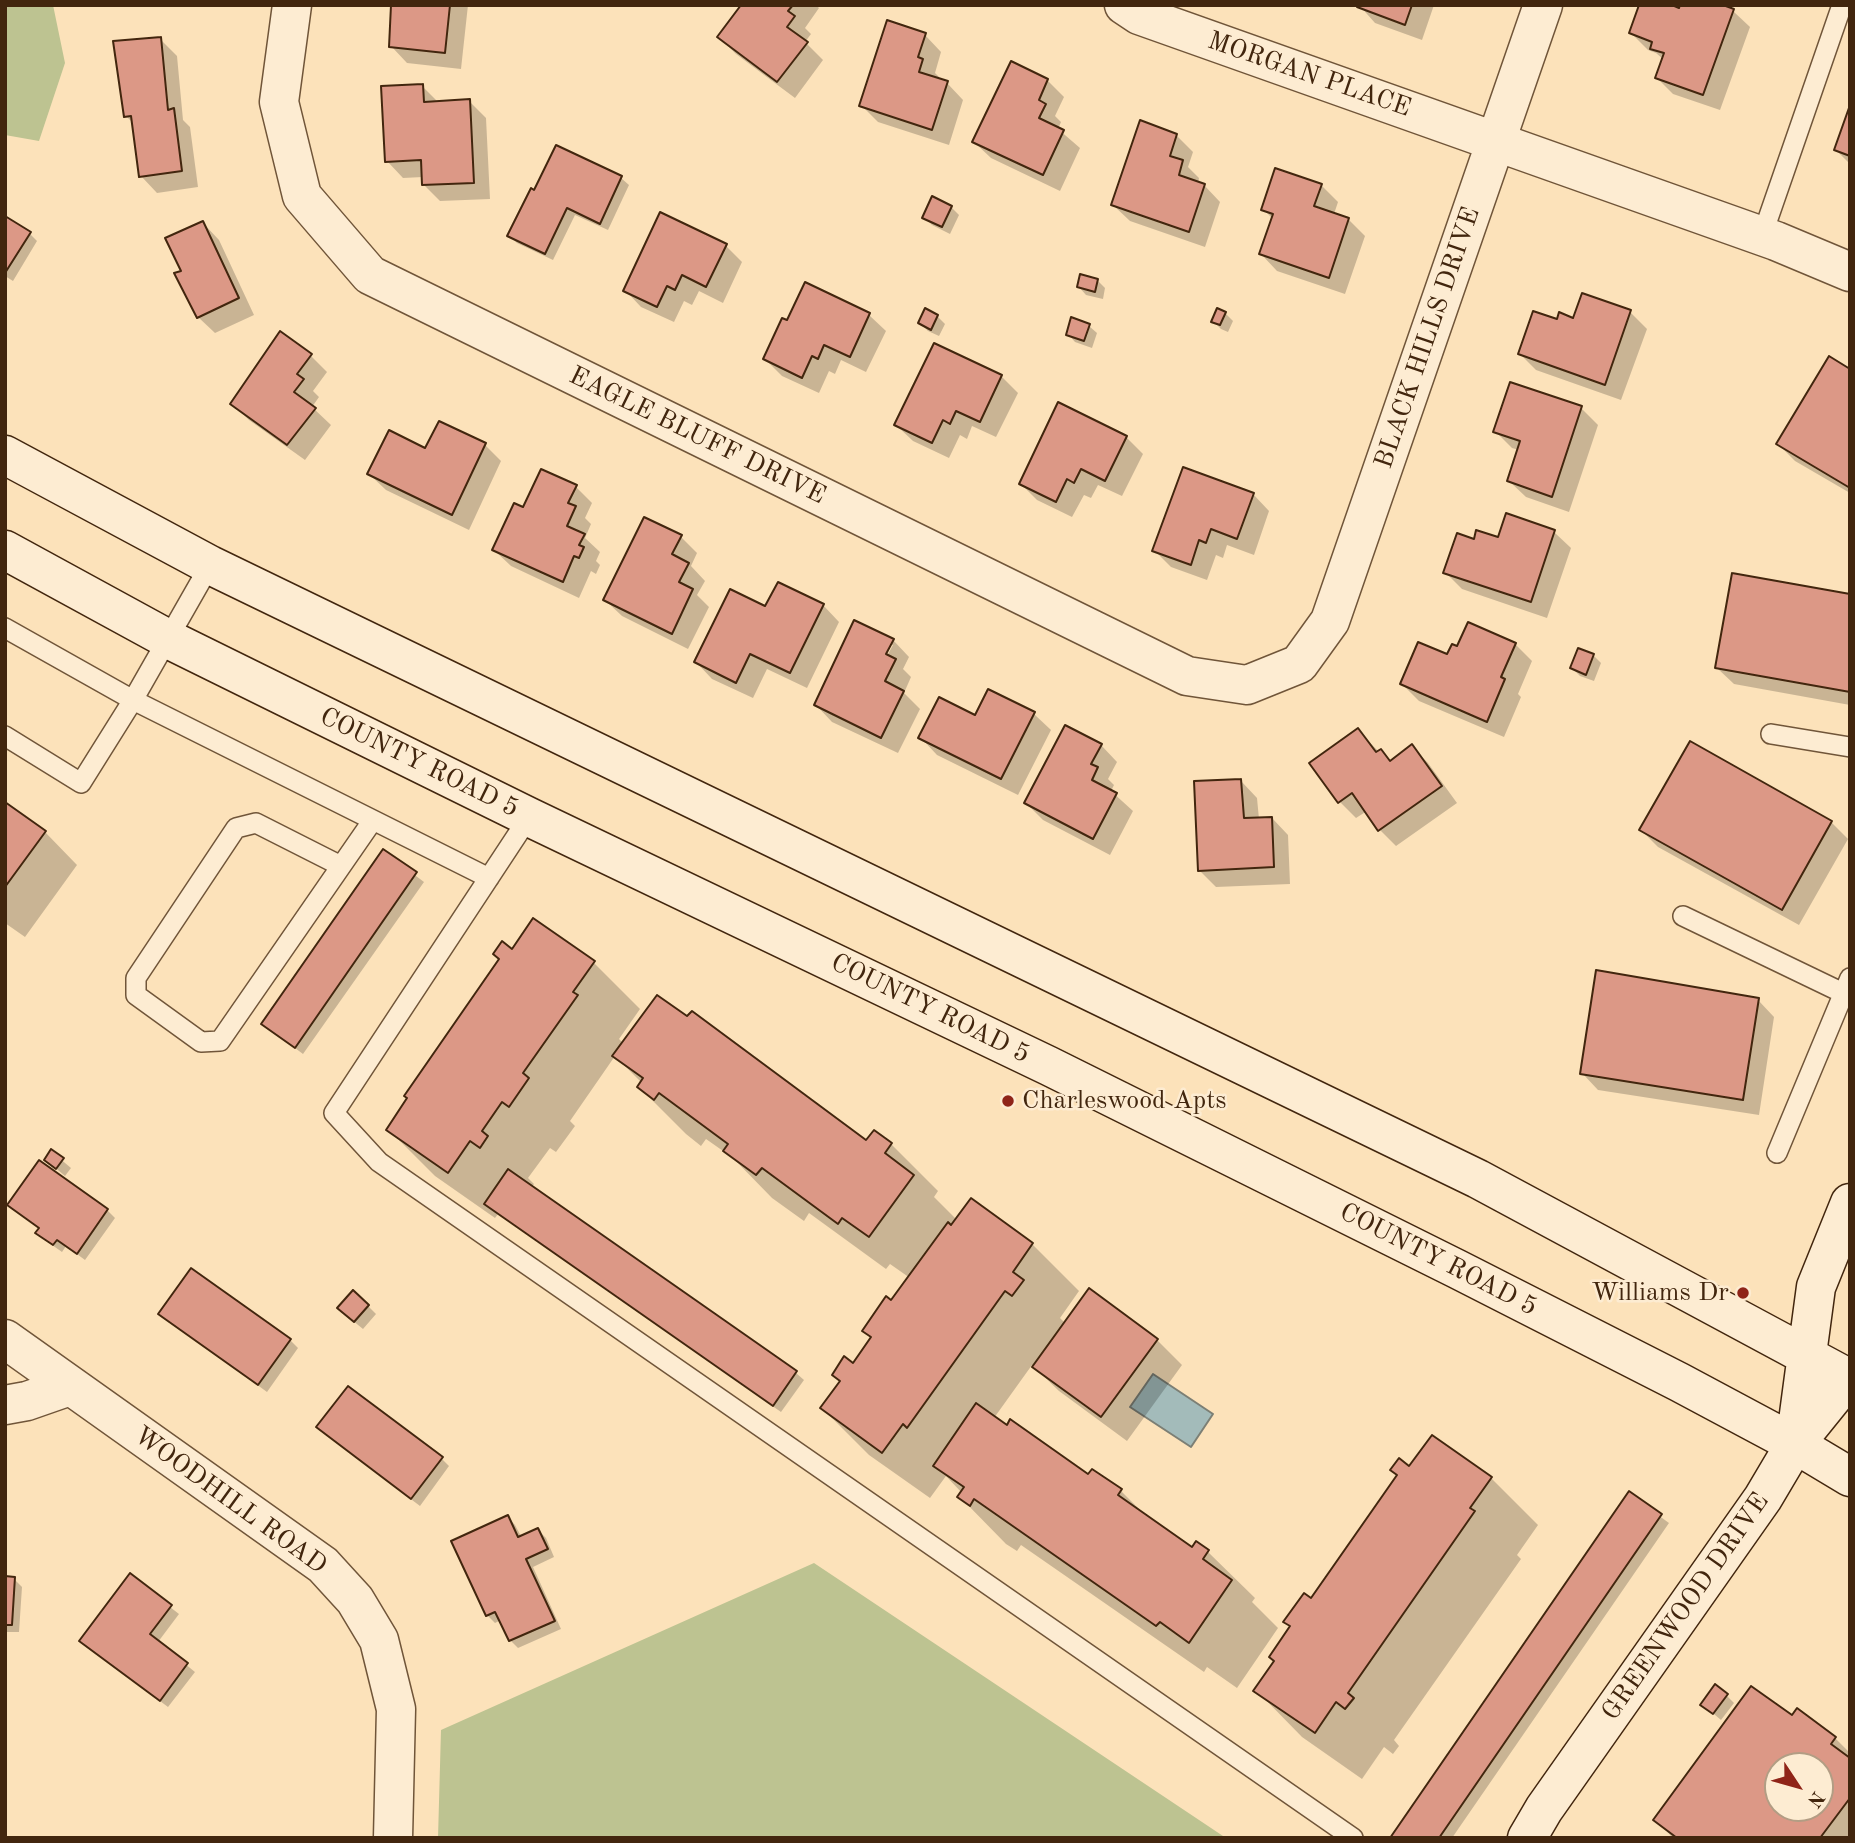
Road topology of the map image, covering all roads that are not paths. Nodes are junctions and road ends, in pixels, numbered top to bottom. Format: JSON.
{"nodes":[{"id":1,"x":292,"y":5,"type":"edge"},
{"id":2,"x":1124,"y":5,"type":"edge"},
{"id":3,"x":1543,"y":5,"type":"edge"},
{"id":4,"x":1842,"y":5,"type":"edge"},
{"id":5,"x":1496,"y":141,"type":"junction"},
{"id":6,"x":1762,"y":236,"type":"junction"},
{"id":7,"x":1850,"y":272,"type":"edge"},
{"id":8,"x":5,"y":455,"type":"edge"},
{"id":9,"x":5,"y":550,"type":"edge"},
{"id":10,"x":210,"y":565,"type":"junction"},
{"id":11,"x":5,"y":628,"type":"edge"},
{"id":12,"x":168,"y":639,"type":"junction"},
{"id":13,"x":1299,"y":664,"type":"joint"},
{"id":14,"x":134,"y":700,"type":"junction"},
{"id":15,"x":1771,"y":734,"type":"dead end"},
{"id":16,"x":5,"y":736,"type":"edge"},
{"id":17,"x":1850,"y":747,"type":"edge"},
{"id":18,"x":528,"y":817,"type":"junction"},
{"id":19,"x":373,"y":820,"type":"junction"},
{"id":20,"x":341,"y":866,"type":"junction"},
{"id":21,"x":489,"y":878,"type":"junction"},
{"id":22,"x":1683,"y":916,"type":"dead end"},
{"id":23,"x":1847,"y":985,"type":"edge"},
{"id":24,"x":1777,"y":1153,"type":"dead end"},
{"id":25,"x":1850,"y":1203,"type":"edge"},
{"id":26,"x":5,"y":1339,"type":"edge"},
{"id":27,"x":1807,"y":1354,"type":"junction"},
{"id":28,"x":1849,"y":1378,"type":"edge"},
{"id":29,"x":70,"y":1386,"type":"junction"},
{"id":30,"x":5,"y":1405,"type":"edge"},
{"id":31,"x":1795,"y":1444,"type":"junction"},
{"id":32,"x":1850,"y":1476,"type":"edge"},
{"id":33,"x":393,"y":1838,"type":"edge"},
{"id":34,"x":1353,"y":1838,"type":"edge"},
{"id":35,"x":1527,"y":1838,"type":"edge"}],
"edges":[{"from":1,"to":13,"type":"main road","name":"EAGLE BLUFF DRIVE"},
{"from":2,"to":5,"type":"main road","name":"MORGAN PLACE"},
{"from":3,"to":5,"type":"main road","name":"BLACK HILLS DRIVE"},
{"from":4,"to":6,"type":"lane"},
{"from":5,"to":6,"type":"main road","name":"MORGAN PLACE"},
{"from":5,"to":13,"type":"main road","name":"BLACK HILLS DRIVE"},
{"from":6,"to":7,"type":"main road","name":"MORGAN PLACE"},
{"from":8,"to":10,"type":"main road"},
{"from":9,"to":12,"type":"main road","name":"COUNTY ROAD 5"},
{"from":10,"to":12,"type":"lane"},
{"from":10,"to":27,"type":"main road"},
{"from":11,"to":14,"type":"lane"},
{"from":12,"to":14,"type":"lane"},
{"from":12,"to":18,"type":"main road","name":"COUNTY ROAD 5"},
{"from":14,"to":16,"type":"lane"},
{"from":14,"to":19,"type":"lane"},
{"from":15,"to":17,"type":"lane"},
{"from":18,"to":21,"type":"lane"},
{"from":18,"to":31,"type":"main road","name":"COUNTY ROAD 5"},
{"from":19,"to":20,"type":"lane"},
{"from":19,"to":21,"type":"lane"},
{"from":20,"to":20,"type":"lane"},
{"from":21,"to":34,"type":"lane"},
{"from":22,"to":23,"type":"lane"},
{"from":23,"to":24,"type":"lane"},
{"from":25,"to":27,"type":"main road"},
{"from":26,"to":29,"type":"main road","name":"WOODHILL ROAD"},
{"from":27,"to":28,"type":"main road"},
{"from":27,"to":31,"type":"main road"},
{"from":28,"to":31,"type":"main road","name":"GREENWOOD DRIVE"},
{"from":29,"to":30,"type":"main road"},
{"from":29,"to":33,"type":"main road","name":"WOODHILL ROAD"},
{"from":31,"to":32,"type":"main road","name":"COUNTY ROAD 5"},
{"from":31,"to":35,"type":"main road","name":"GREENWOOD DRIVE"}]}
